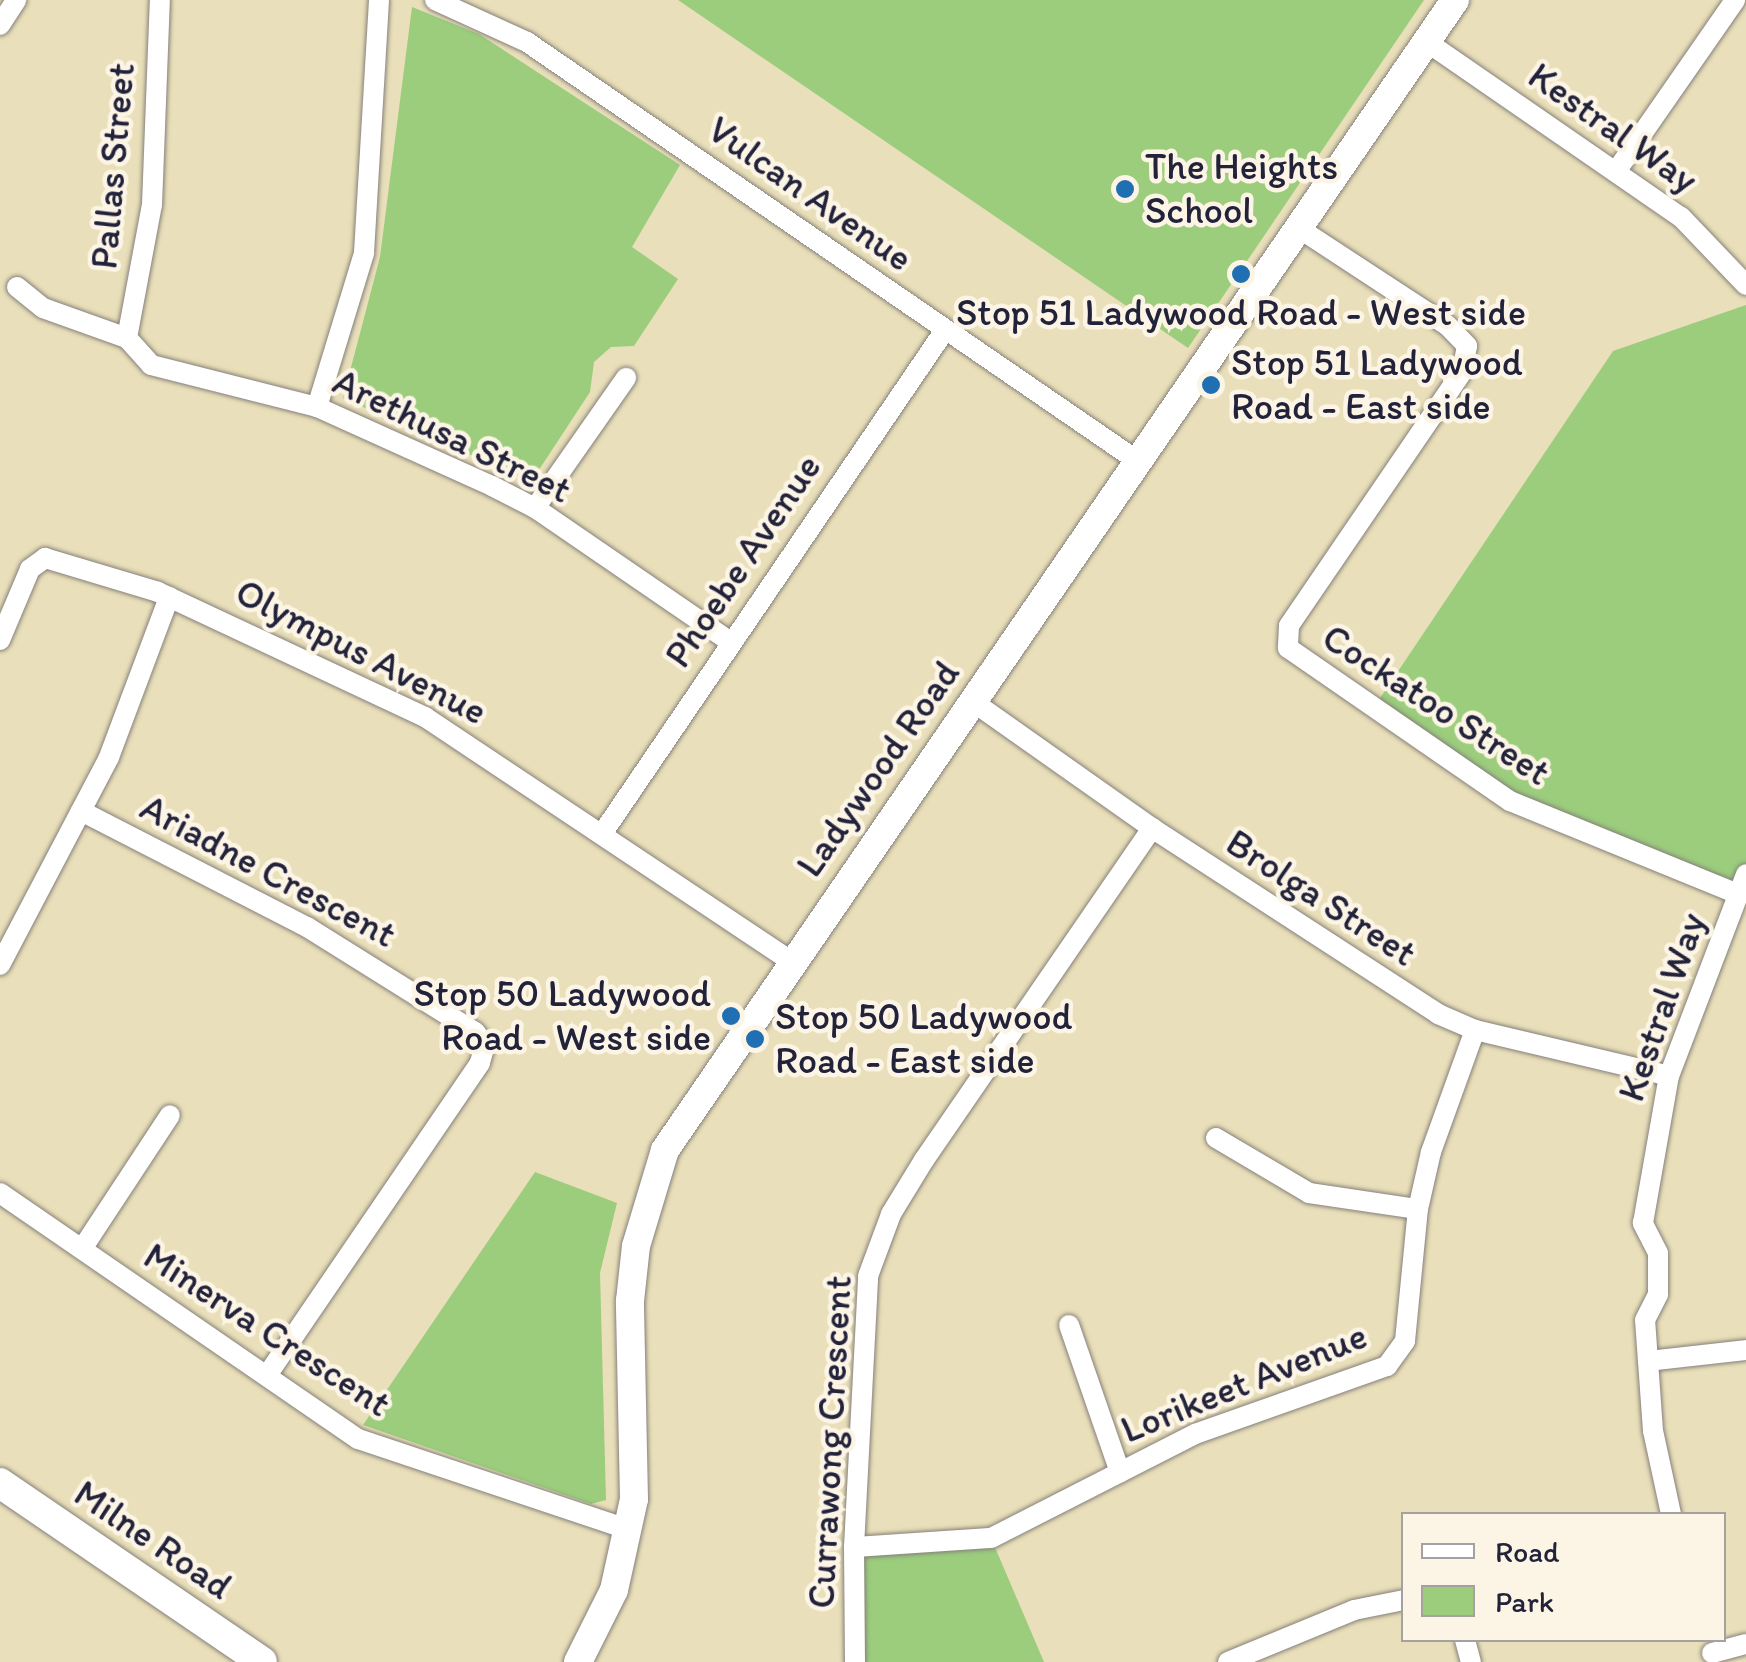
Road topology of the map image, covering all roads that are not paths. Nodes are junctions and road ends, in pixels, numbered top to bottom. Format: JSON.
{"nodes":[{"id":1,"x":16,"y":0,"type":"edge"},
{"id":2,"x":160,"y":0,"type":"edge"},
{"id":3,"x":379,"y":0,"type":"edge"},
{"id":4,"x":435,"y":0,"type":"edge"},
{"id":5,"x":1455,"y":0,"type":"edge"},
{"id":6,"x":1734,"y":0,"type":"edge"},
{"id":7,"x":2,"y":25,"type":"edge"},
{"id":8,"x":1428,"y":42,"type":"junction"},
{"id":9,"x":1617,"y":170,"type":"junction"},
{"id":10,"x":1297,"y":227,"type":"junction"},
{"id":11,"x":1746,"y":285,"type":"edge"},
{"id":12,"x":18,"y":287,"type":"dead end"},
{"id":13,"x":945,"y":330,"type":"junction"},
{"id":14,"x":128,"y":338,"type":"junction"},
{"id":15,"x":626,"y":378,"type":"dead end"},
{"id":16,"x":317,"y":407,"type":"junction"},
{"id":17,"x":1136,"y":460,"type":"junction"},
{"id":18,"x":535,"y":508,"type":"junction"},
{"id":19,"x":168,"y":597,"type":"junction"},
{"id":20,"x":0,"y":640,"type":"edge"},
{"id":21,"x":729,"y":642,"type":"junction"},
{"id":22,"x":972,"y":701,"type":"junction"},
{"id":23,"x":81,"y":812,"type":"junction"},
{"id":24,"x":1152,"y":828,"type":"junction"},
{"id":25,"x":602,"y":834,"type":"junction"},
{"id":26,"x":1746,"y":874,"type":"edge"},
{"id":27,"x":1738,"y":894,"type":"junction"},
{"id":28,"x":790,"y":960,"type":"junction"},
{"id":29,"x":0,"y":965,"type":"edge"},
{"id":30,"x":1475,"y":1030,"type":"junction"},
{"id":31,"x":1668,"y":1076,"type":"junction"},
{"id":32,"x":170,"y":1115,"type":"dead end"},
{"id":33,"x":1216,"y":1138,"type":"dead end"},
{"id":34,"x":0,"y":1193,"type":"edge"},
{"id":35,"x":1418,"y":1209,"type":"junction"},
{"id":36,"x":82,"y":1248,"type":"junction"},
{"id":37,"x":1069,"y":1325,"type":"dead end"},
{"id":38,"x":1746,"y":1350,"type":"edge"},
{"id":39,"x":1648,"y":1361,"type":"junction"},
{"id":40,"x":267,"y":1375,"type":"junction"},
{"id":41,"x":1120,"y":1472,"type":"junction"},
{"id":42,"x":0,"y":1483,"type":"edge"},
{"id":43,"x":1670,"y":1512,"type":"edge"},
{"id":44,"x":627,"y":1529,"type":"junction"},
{"id":45,"x":854,"y":1547,"type":"junction"},
{"id":46,"x":1401,"y":1601,"type":"edge"},
{"id":47,"x":1746,"y":1644,"type":"edge"},
{"id":48,"x":1712,"y":1652,"type":"edge"},
{"id":49,"x":262,"y":1662,"type":"edge"},
{"id":50,"x":578,"y":1662,"type":"edge"},
{"id":51,"x":855,"y":1662,"type":"edge"},
{"id":52,"x":1228,"y":1662,"type":"edge"}],
"edges":[{"from":1,"to":7,"type":"street"},
{"from":2,"to":14,"type":"street","name":"Pallas Street"},
{"from":3,"to":16,"type":"street"},
{"from":4,"to":13,"type":"street","name":"Vulcan Avenue"},
{"from":5,"to":8,"type":"street","name":"Ladywood Road"},
{"from":6,"to":9,"type":"street"},
{"from":8,"to":9,"type":"street","name":"Kestral Way"},
{"from":8,"to":10,"type":"street","name":"Ladywood Road"},
{"from":9,"to":11,"type":"street","name":"Kestral Way"},
{"from":10,"to":17,"type":"street","name":"Ladywood Road"},
{"from":10,"to":27,"type":"street","name":"Cockatoo Street"},
{"from":12,"to":14,"type":"street"},
{"from":13,"to":17,"type":"street","name":"Vulcan Avenue"},
{"from":13,"to":21,"type":"street","name":"Phoebe Avenue"},
{"from":14,"to":16,"type":"street","name":"Arethusa Street"},
{"from":15,"to":18,"type":"street"},
{"from":16,"to":18,"type":"street","name":"Arethusa Street"},
{"from":17,"to":22,"type":"street","name":"Ladywood Road"},
{"from":18,"to":21,"type":"street","name":"Arethusa Street"},
{"from":19,"to":20,"type":"street","name":"Olympus Avenue"},
{"from":19,"to":23,"type":"street"},
{"from":19,"to":25,"type":"street","name":"Olympus Avenue"},
{"from":21,"to":25,"type":"street","name":"Phoebe Avenue"},
{"from":22,"to":24,"type":"street","name":"Brolga Street"},
{"from":22,"to":28,"type":"street","name":"Ladywood Road"},
{"from":23,"to":29,"type":"street"},
{"from":23,"to":40,"type":"street","name":"Ariadne Crescent"},
{"from":24,"to":30,"type":"street","name":"Brolga Street"},
{"from":24,"to":45,"type":"street","name":"Currawong Crescent"},
{"from":25,"to":28,"type":"street","name":"Olympus Avenue"},
{"from":26,"to":27,"type":"street","name":"Kestral Way"},
{"from":27,"to":31,"type":"street","name":"Kestral Way"},
{"from":28,"to":44,"type":"street","name":"Ladywood Road"},
{"from":30,"to":31,"type":"street","name":"Brolga Street"},
{"from":30,"to":35,"type":"street","name":"Lorikeet Avenue"},
{"from":31,"to":39,"type":"street","name":"Kestral Way"},
{"from":32,"to":36,"type":"street"},
{"from":33,"to":35,"type":"street"},
{"from":34,"to":36,"type":"street","name":"Minerva Crescent"},
{"from":35,"to":41,"type":"street","name":"Lorikeet Avenue"},
{"from":36,"to":40,"type":"street","name":"Minerva Crescent"},
{"from":37,"to":41,"type":"street"},
{"from":38,"to":39,"type":"street"},
{"from":39,"to":43,"type":"street","name":"Kestral Way"},
{"from":40,"to":44,"type":"street","name":"Minerva Crescent"},
{"from":41,"to":45,"type":"street","name":"Lorikeet Avenue"},
{"from":42,"to":49,"type":"main road","name":"Milne Road"},
{"from":44,"to":50,"type":"street","name":"Ladywood Road"},
{"from":45,"to":51,"type":"street","name":"Currawong Crescent"},
{"from":46,"to":52,"type":"street"},
{"from":47,"to":48,"type":"street"}]}
